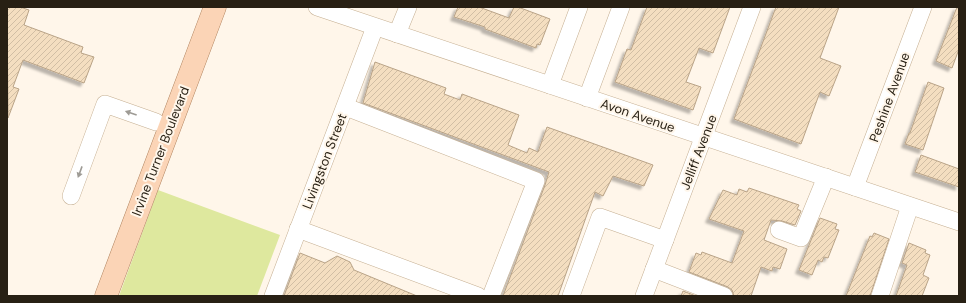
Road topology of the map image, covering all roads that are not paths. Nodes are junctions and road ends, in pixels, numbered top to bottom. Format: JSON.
{"nodes":[{"id":1,"x":201,"y":7,"type":"edge"},
{"id":2,"x":215,"y":7,"type":"edge"},
{"id":3,"x":316,"y":7,"type":"edge"},
{"id":4,"x":408,"y":7,"type":"edge"},
{"id":5,"x":579,"y":7,"type":"edge"},
{"id":6,"x":621,"y":7,"type":"edge"},
{"id":7,"x":752,"y":7,"type":"edge"},
{"id":8,"x":922,"y":7,"type":"edge"},
{"id":9,"x":376,"y":27,"type":"junction"},
{"id":10,"x":397,"y":34,"type":"junction"},
{"id":11,"x":550,"y":85,"type":"junction"},
{"id":12,"x":587,"y":98,"type":"junction"},
{"id":13,"x":346,"y":107,"type":"junction"},
{"id":14,"x":156,"y":122,"type":"junction"},
{"id":15,"x":703,"y":136,"type":"junction"},
{"id":16,"x":826,"y":178,"type":"junction"},
{"id":17,"x":855,"y":187,"type":"junction"},
{"id":18,"x":72,"y":196,"type":"dead end"},
{"id":19,"x":910,"y":206,"type":"junction"},
{"id":20,"x":959,"y":222,"type":"edge"},
{"id":21,"x":298,"y":229,"type":"junction"},
{"id":22,"x":778,"y":230,"type":"dead end"},
{"id":23,"x":665,"y":240,"type":"junction"},
{"id":24,"x":654,"y":269,"type":"junction"},
{"id":25,"x":92,"y":296,"type":"edge"},
{"id":26,"x":106,"y":296,"type":"edge"},
{"id":27,"x":273,"y":296,"type":"edge"},
{"id":28,"x":478,"y":296,"type":"edge"},
{"id":29,"x":491,"y":296,"type":"edge"},
{"id":30,"x":571,"y":296,"type":"edge"},
{"id":31,"x":644,"y":296,"type":"edge"},
{"id":32,"x":724,"y":296,"type":"edge"},
{"id":33,"x":880,"y":296,"type":"edge"}],
"edges":[{"from":1,"to":14,"type":"main road","name":"Irvine Turner Boulevard"},
{"from":2,"to":26,"type":"main road","name":"Irvine Turner Boulevard"},
{"from":3,"to":9,"type":"street","name":"Avon Avenue"},
{"from":4,"to":10,"type":"street"},
{"from":5,"to":11,"type":"street"},
{"from":6,"to":12,"type":"street"},
{"from":7,"to":15,"type":"street","name":"Jelliff Avenue"},
{"from":8,"to":17,"type":"street","name":"Peshine Avenue"},
{"from":9,"to":10,"type":"street","name":"Avon Avenue"},
{"from":9,"to":13,"type":"street","name":"Livingston Street"},
{"from":10,"to":11,"type":"street","name":"Avon Avenue"},
{"from":11,"to":12,"type":"street","name":"Avon Avenue"},
{"from":12,"to":15,"type":"street","name":"Avon Avenue"},
{"from":13,"to":21,"type":"street","name":"Livingston Street"},
{"from":13,"to":29,"type":"street"},
{"from":14,"to":18,"type":"street","one_way":true},
{"from":14,"to":25,"type":"main road","name":"Irvine Turner Boulevard"},
{"from":15,"to":16,"type":"street","name":"Avon Avenue"},
{"from":15,"to":23,"type":"street","name":"Jelliff Avenue"},
{"from":16,"to":17,"type":"street","name":"Avon Avenue"},
{"from":16,"to":22,"type":"street"},
{"from":17,"to":19,"type":"street","name":"Avon Avenue"},
{"from":19,"to":20,"type":"street","name":"Avon Avenue"},
{"from":19,"to":33,"type":"street"},
{"from":21,"to":27,"type":"street","name":"Livingston Street"},
{"from":21,"to":28,"type":"street"},
{"from":23,"to":24,"type":"street","name":"Jelliff Avenue"},
{"from":23,"to":30,"type":"street"},
{"from":24,"to":31,"type":"street","name":"Jelliff Avenue"},
{"from":24,"to":32,"type":"street"}]}
